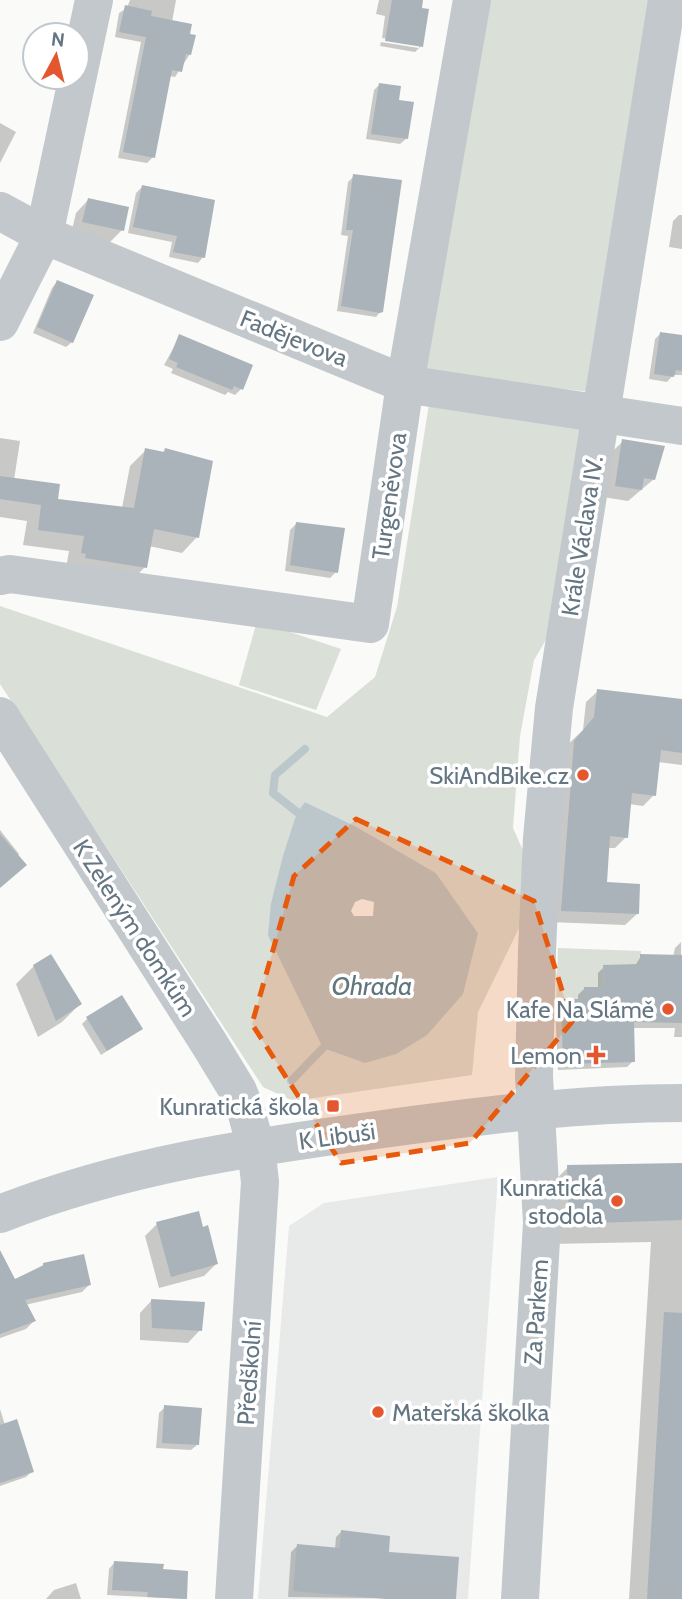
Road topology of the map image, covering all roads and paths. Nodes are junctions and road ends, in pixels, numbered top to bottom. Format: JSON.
{"nodes":[{"id":1,"x":94,"y":0,"type":"edge"},
{"id":2,"x":472,"y":0,"type":"edge"},
{"id":3,"x":667,"y":0,"type":"edge"},
{"id":4,"x":0,"y":211,"type":"edge"},
{"id":5,"x":44,"y":235,"type":"junction"},
{"id":6,"x":0,"y":322,"type":"edge"},
{"id":7,"x":405,"y":384,"type":"junction"},
{"id":8,"x":603,"y":414,"type":"junction"},
{"id":9,"x":682,"y":426,"type":"edge"},
{"id":10,"x":0,"y":576,"type":"edge"},
{"id":11,"x":0,"y":716,"type":"edge"},
{"id":12,"x":534,"y":1093,"type":"junction"},
{"id":13,"x":682,"y":1103,"type":"edge"},
{"id":14,"x":256,"y":1147,"type":"junction"},
{"id":15,"x":0,"y":1214,"type":"edge"},
{"id":16,"x":234,"y":1599,"type":"edge"},
{"id":17,"x":520,"y":1599,"type":"edge"}],
"edges":[{"from":1,"to":5,"type":"street"},
{"from":2,"to":7,"type":"street","name":"Turgeněvova"},
{"from":3,"to":8,"type":"street","name":"Krále Václava IV."},
{"from":4,"to":5,"type":"street","name":"Fadějevova"},
{"from":5,"to":6,"type":"street"},
{"from":5,"to":7,"type":"street","name":"Fadějevova"},
{"from":7,"to":8,"type":"street","name":"Fadějevova"},
{"from":7,"to":10,"type":"street","name":"Turgeněvova"},
{"from":8,"to":9,"type":"street","name":"Fadějevova"},
{"from":8,"to":12,"type":"street","name":"Krále Václava IV."},
{"from":11,"to":14,"type":"street","name":"K Zeleným domkům"},
{"from":12,"to":13,"type":"street","name":"K Libuši"},
{"from":12,"to":14,"type":"street","name":"K Libuši"},
{"from":12,"to":17,"type":"street","name":"Za Parkem"},
{"from":14,"to":15,"type":"street","name":"K Libuši"},
{"from":14,"to":16,"type":"street","name":"Předškolní"}]}
